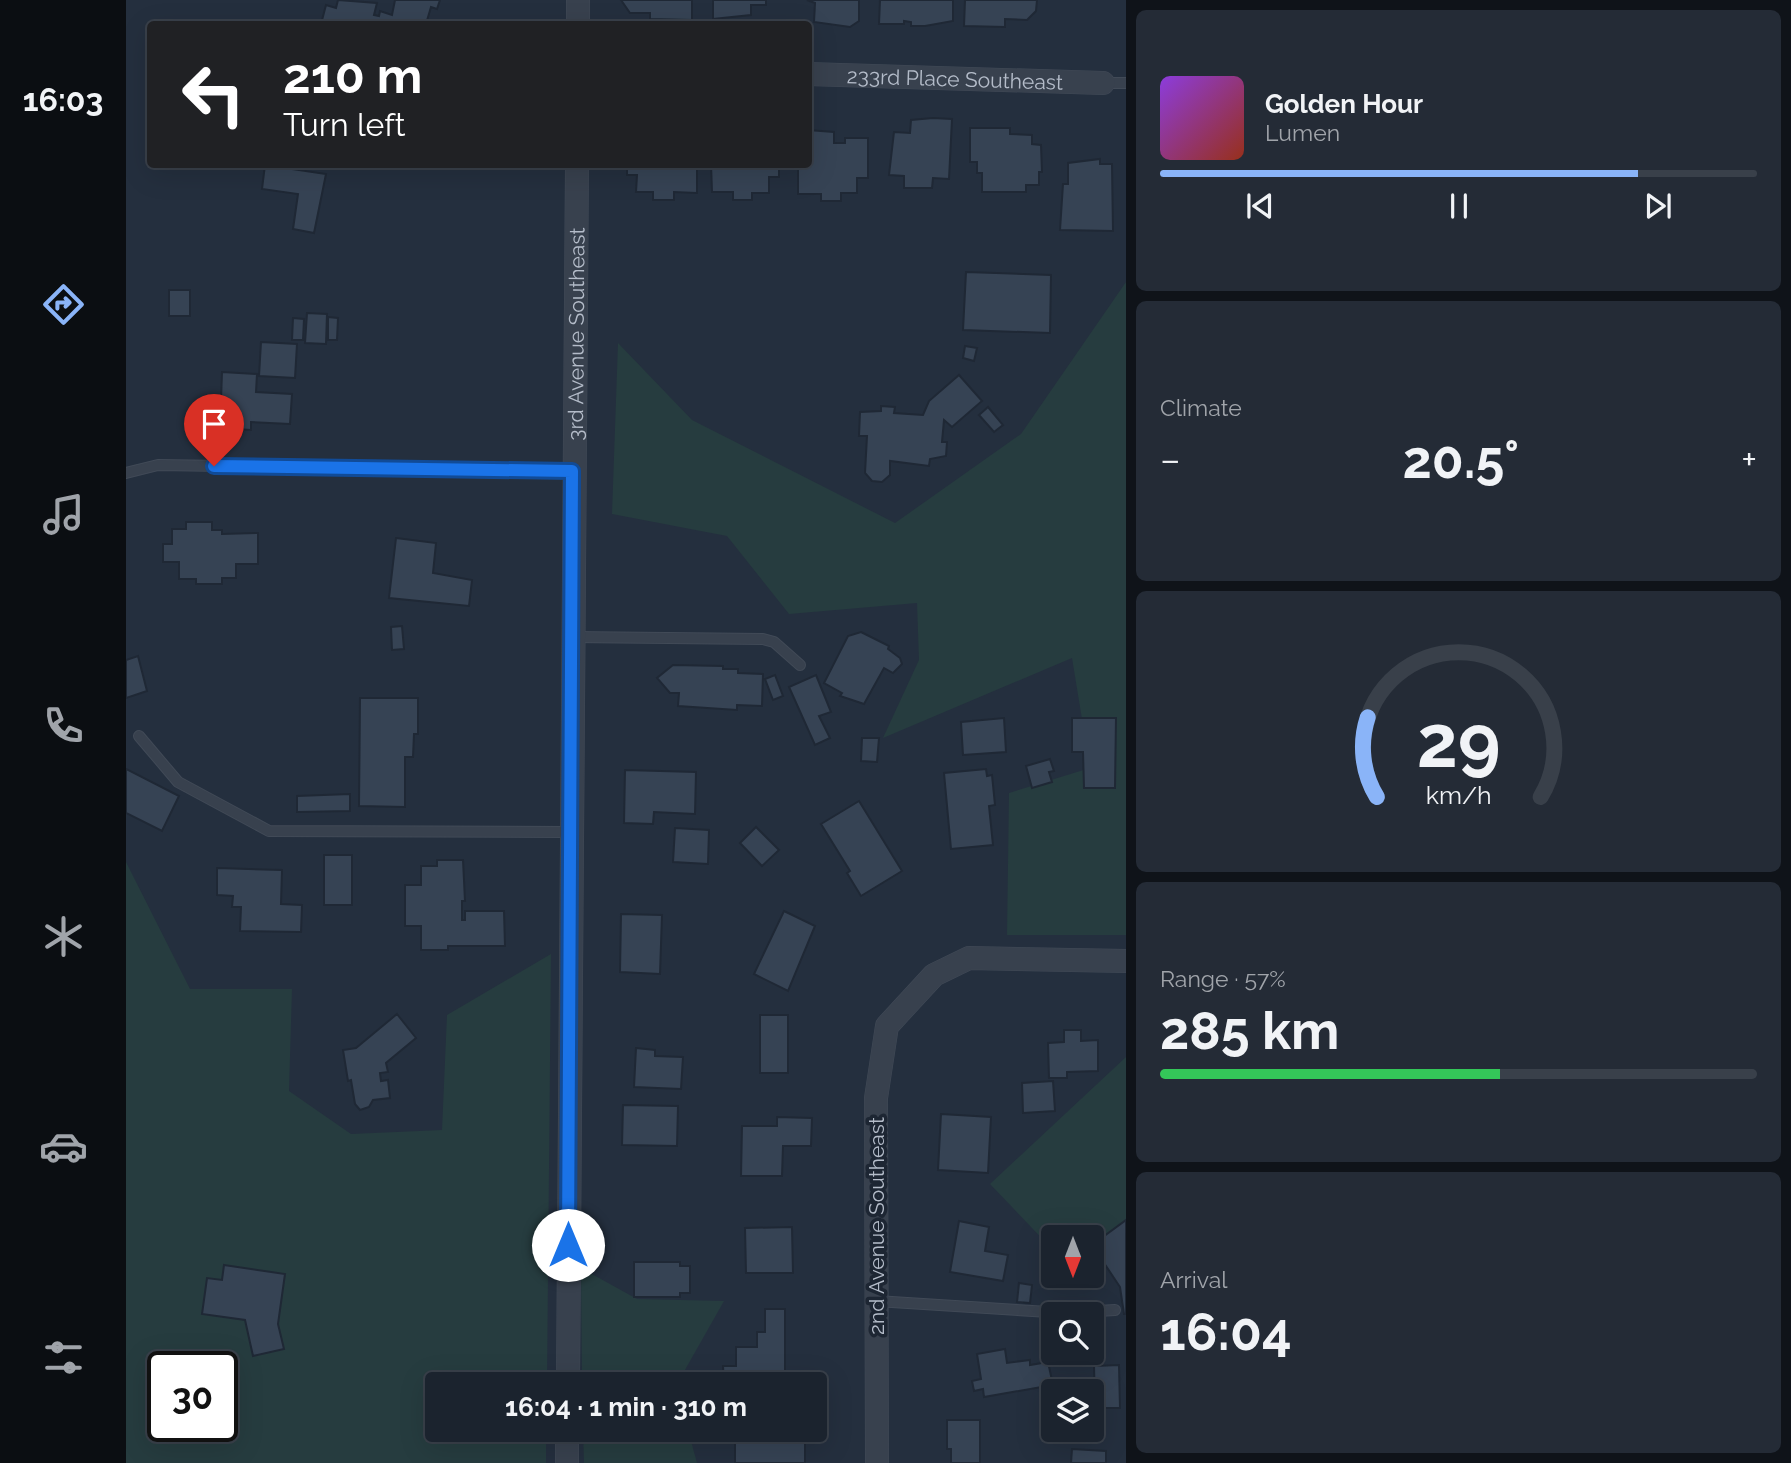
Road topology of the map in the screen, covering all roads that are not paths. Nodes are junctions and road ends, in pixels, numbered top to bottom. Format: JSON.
{"nodes":[{"id":1,"x":578,"y":0,"type":"edge"},
{"id":2,"x":578,"y":21,"type":"edge"},
{"id":3,"x":812,"y":74,"type":"edge"},
{"id":4,"x":1103,"y":83,"type":"joint"},
{"id":5,"x":1126,"y":83,"type":"edge"},
{"id":6,"x":577,"y":168,"type":"edge"},
{"id":7,"x":572,"y":471,"type":"junction"},
{"id":8,"x":126,"y":473,"type":"edge"},
{"id":9,"x":571,"y":637,"type":"junction"},
{"id":10,"x":800,"y":665,"type":"dead end"},
{"id":11,"x":139,"y":736,"type":"dead end"},
{"id":12,"x":570,"y":832,"type":"junction"},
{"id":13,"x":1126,"y":961,"type":"edge"},
{"id":14,"x":876,"y":1301,"type":"junction"},
{"id":15,"x":1115,"y":1310,"type":"dead end"},
{"id":16,"x":568,"y":1372,"type":"edge"},
{"id":17,"x":567,"y":1442,"type":"edge"},
{"id":18,"x":567,"y":1463,"type":"edge"},
{"id":19,"x":877,"y":1463,"type":"edge"}],
"edges":[{"from":1,"to":2,"type":"street"},
{"from":3,"to":4,"type":"street","name":"233rd Place Southeast"},
{"from":4,"to":5,"type":"lane"},
{"from":6,"to":7,"type":"street","name":"3rd Avenue Southeast"},
{"from":7,"to":8,"type":"lane"},
{"from":7,"to":9,"type":"street","name":"3rd Avenue Southeast"},
{"from":9,"to":10,"type":"lane"},
{"from":9,"to":12,"type":"street","name":"3rd Avenue Southeast"},
{"from":11,"to":12,"type":"lane"},
{"from":12,"to":16,"type":"street","name":"3rd Avenue Southeast"},
{"from":13,"to":14,"type":"street","name":"2nd Avenue Southeast"},
{"from":14,"to":15,"type":"lane"},
{"from":14,"to":19,"type":"street","name":"2nd Avenue Southeast"},
{"from":17,"to":18,"type":"street"}]}
